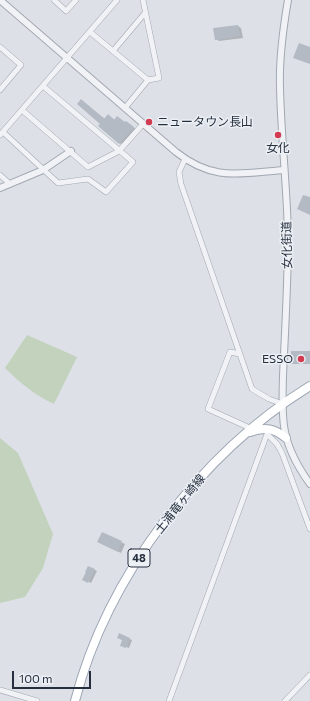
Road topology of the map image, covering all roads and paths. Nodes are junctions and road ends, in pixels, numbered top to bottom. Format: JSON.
{"nodes":[{"id":1,"x":0,"y":0,"type":"edge"},
{"id":2,"x":54,"y":0,"type":"edge"},
{"id":3,"x":76,"y":0,"type":"edge"},
{"id":4,"x":118,"y":0,"type":"edge"},
{"id":5,"x":143,"y":0,"type":"edge"},
{"id":6,"x":288,"y":0,"type":"edge"},
{"id":7,"x":146,"y":13,"type":"junction"},
{"id":8,"x":90,"y":32,"type":"junction"},
{"id":9,"x":0,"y":47,"type":"edge"},
{"id":10,"x":113,"y":51,"type":"junction"},
{"id":11,"x":67,"y":58,"type":"junction"},
{"id":12,"x":148,"y":80,"type":"junction"},
{"id":13,"x":43,"y":86,"type":"junction"},
{"id":14,"x":0,"y":90,"type":"edge"},
{"id":15,"x":125,"y":108,"type":"junction"},
{"id":16,"x":22,"y":110,"type":"junction"},
{"id":17,"x":144,"y":124,"type":"junction"},
{"id":18,"x":1,"y":134,"type":"edge"},
{"id":19,"x":70,"y":151,"type":"junction"},
{"id":20,"x":119,"y":151,"type":"junction"},
{"id":21,"x":185,"y":159,"type":"junction"},
{"id":22,"x":43,"y":170,"type":"junction"},
{"id":23,"x":284,"y":170,"type":"junction"},
{"id":24,"x":0,"y":175,"type":"edge"},
{"id":25,"x":10,"y":184,"type":"junction"},
{"id":26,"x":0,"y":188,"type":"edge"},
{"id":27,"x":240,"y":354,"type":"junction"},
{"id":28,"x":310,"y":386,"type":"edge"},
{"id":29,"x":283,"y":404,"type":"junction"},
{"id":30,"x":249,"y":431,"type":"junction"},
{"id":31,"x":286,"y":438,"type":"junction"},
{"id":32,"x":290,"y":449,"type":"junction"},
{"id":33,"x":282,"y":453,"type":"junction"},
{"id":34,"x":310,"y":484,"type":"edge"},
{"id":35,"x":310,"y":529,"type":"edge"},
{"id":36,"x":310,"y":675,"type":"edge"},
{"id":37,"x":0,"y":690,"type":"edge"},
{"id":38,"x":37,"y":701,"type":"edge"},
{"id":39,"x":74,"y":701,"type":"edge"},
{"id":40,"x":169,"y":701,"type":"edge"},
{"id":41,"x":285,"y":701,"type":"edge"}],
"edges":[{"from":1,"to":11,"type":"street"},
{"from":2,"to":3,"type":"street"},
{"from":4,"to":8,"type":"street"},
{"from":5,"to":7,"type":"street"},
{"from":6,"to":23,"type":"street","name":"女化街道"},
{"from":7,"to":10,"type":"street"},
{"from":7,"to":12,"type":"street"},
{"from":8,"to":10,"type":"street"},
{"from":8,"to":11,"type":"street"},
{"from":9,"to":14,"type":"street"},
{"from":10,"to":12,"type":"street"},
{"from":11,"to":13,"type":"street"},
{"from":11,"to":15,"type":"street"},
{"from":12,"to":15,"type":"street"},
{"from":13,"to":16,"type":"street"},
{"from":13,"to":20,"type":"street"},
{"from":15,"to":17,"type":"street"},
{"from":16,"to":18,"type":"street"},
{"from":16,"to":19,"type":"street"},
{"from":17,"to":20,"type":"street"},
{"from":17,"to":21,"type":"street"},
{"from":18,"to":22,"type":"street"},
{"from":19,"to":20,"type":"street"},
{"from":19,"to":22,"type":"street"},
{"from":20,"to":22,"type":"street"},
{"from":21,"to":23,"type":"street"},
{"from":21,"to":27,"type":"street"},
{"from":22,"to":25,"type":"street"},
{"from":23,"to":29,"type":"street","name":"女化街道"},
{"from":24,"to":25,"type":"street"},
{"from":25,"to":26,"type":"street"},
{"from":27,"to":29,"type":"street"},
{"from":27,"to":30,"type":"street"},
{"from":28,"to":29,"type":"main road","name":"土浦竜ヶ崎線","number":"48"},
{"from":29,"to":30,"type":"main road","name":"土浦竜ヶ崎線","number":"48"},
{"from":29,"to":31,"type":"street","name":"女化街道"},
{"from":30,"to":31,"type":"main road"},
{"from":30,"to":39,"type":"main road","name":"土浦竜ヶ崎線","number":"48"},
{"from":31,"to":32,"type":"street","name":"女化街道"},
{"from":32,"to":33,"type":"street"},
{"from":32,"to":34,"type":"street","name":"女化街道"},
{"from":33,"to":35,"type":"street"},
{"from":33,"to":40,"type":"street"},
{"from":36,"to":41,"type":"street"},
{"from":37,"to":38,"type":"street"}]}
